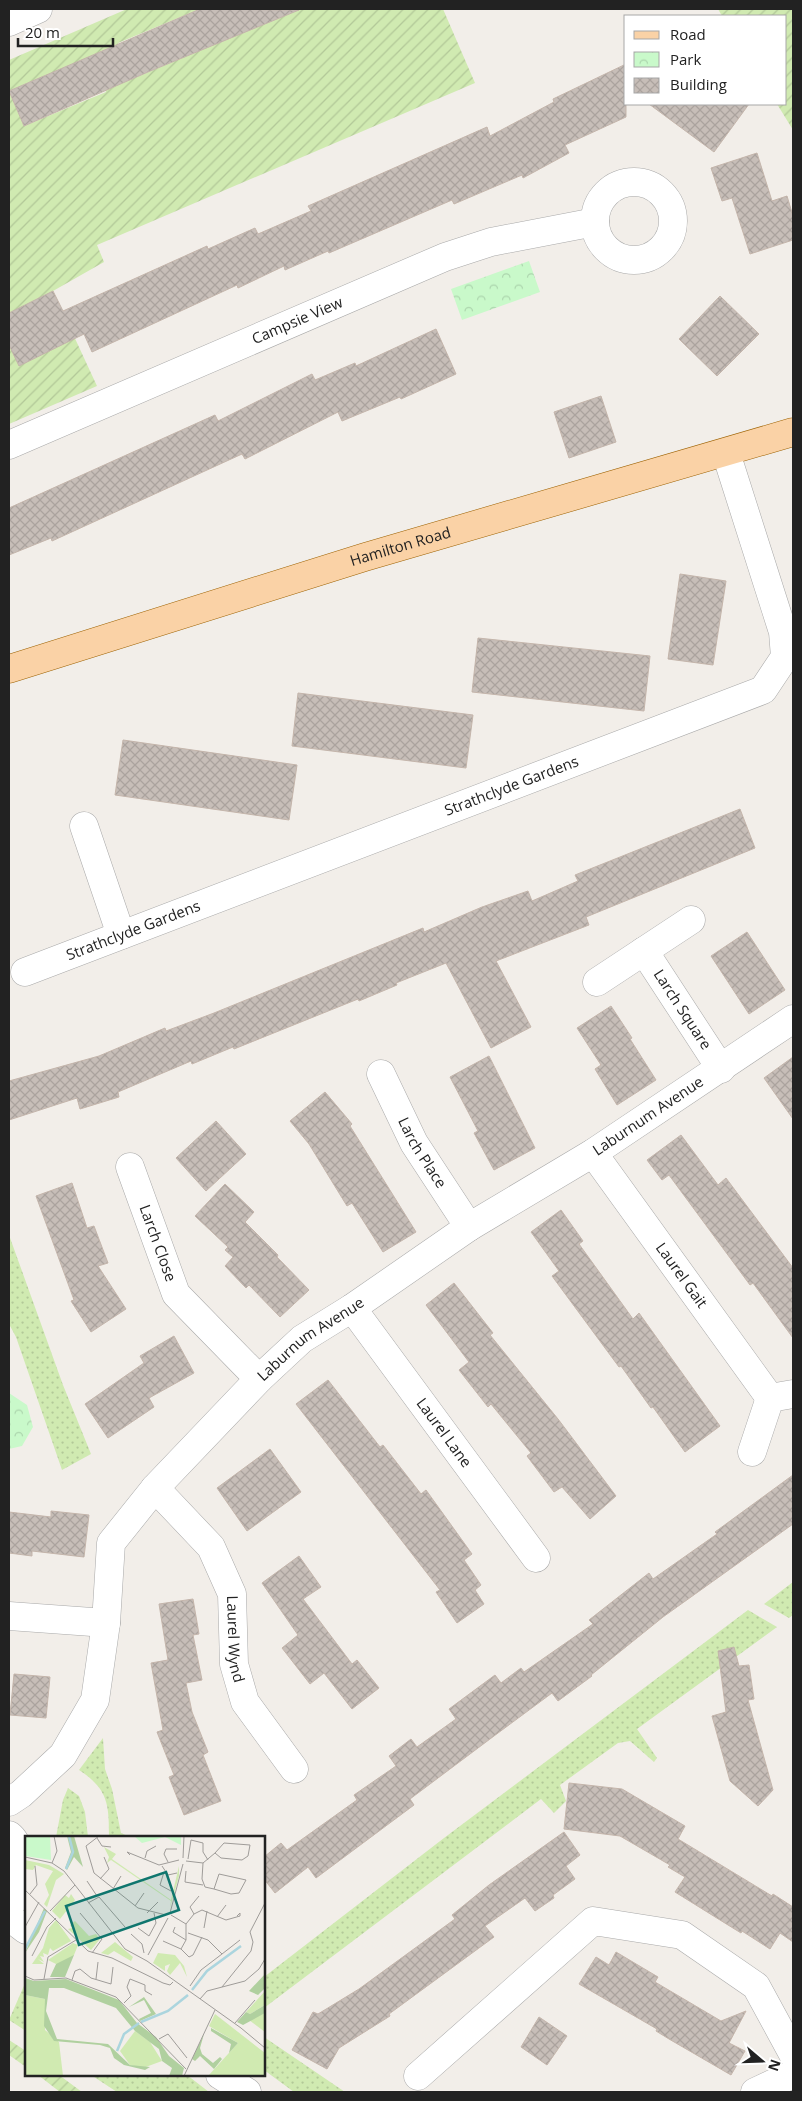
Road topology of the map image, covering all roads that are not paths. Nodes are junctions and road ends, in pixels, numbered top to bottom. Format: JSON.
{"nodes":[{"id":1,"x":38,"y":9,"type":"edge"},
{"id":2,"x":9,"y":22,"type":"edge"},
{"id":3,"x":595,"y":222,"type":"dead end"},
{"id":4,"x":793,"y":432,"type":"edge"},
{"id":5,"x":9,"y":445,"type":"edge"},
{"id":6,"x":726,"y":453,"type":"junction"},
{"id":7,"x":789,"y":659,"type":"edge"},
{"id":8,"x":9,"y":669,"type":"edge"},
{"id":9,"x":84,"y":826,"type":"dead end"},
{"id":10,"x":691,"y":920,"type":"dead end"},
{"id":11,"x":121,"y":935,"type":"junction"},
{"id":12,"x":644,"y":951,"type":"junction"},
{"id":13,"x":25,"y":972,"type":"dead end"},
{"id":14,"x":597,"y":982,"type":"dead end"},
{"id":15,"x":793,"y":1019,"type":"edge"},
{"id":16,"x":721,"y":1068,"type":"junction"},
{"id":17,"x":381,"y":1074,"type":"dead end"},
{"id":18,"x":593,"y":1153,"type":"junction"},
{"id":19,"x":130,"y":1167,"type":"dead end"},
{"id":20,"x":469,"y":1227,"type":"junction"},
{"id":21,"x":352,"y":1308,"type":"junction"},
{"id":22,"x":259,"y":1379,"type":"junction"},
{"id":23,"x":782,"y":1396,"type":"edge"},
{"id":24,"x":752,"y":1452,"type":"dead end"},
{"id":25,"x":155,"y":1488,"type":"junction"},
{"id":26,"x":536,"y":1558,"type":"dead end"},
{"id":27,"x":9,"y":1616,"type":"edge"},
{"id":28,"x":106,"y":1623,"type":"junction"},
{"id":29,"x":294,"y":1769,"type":"dead end"},
{"id":30,"x":9,"y":1802,"type":"edge"},
{"id":31,"x":9,"y":1835,"type":"edge"},
{"id":32,"x":9,"y":1907,"type":"edge"},
{"id":33,"x":9,"y":1917,"type":"edge"},
{"id":34,"x":25,"y":1929,"type":"edge"},
{"id":35,"x":793,"y":2054,"type":"edge"},
{"id":36,"x":793,"y":2074,"type":"edge"},
{"id":37,"x":222,"y":2076,"type":"edge"},
{"id":38,"x":418,"y":2076,"type":"dead end"},
{"id":39,"x":247,"y":2092,"type":"edge"},
{"id":40,"x":755,"y":2092,"type":"edge"}],
"edges":[{"from":1,"to":2,"type":"street"},
{"from":3,"to":5,"type":"street","name":"Campsie View"},
{"from":4,"to":6,"type":"main road","name":"Hamilton Road"},
{"from":6,"to":7,"type":"street","name":"Strathclyde Gardens"},
{"from":6,"to":8,"type":"main road","name":"Hamilton Road"},
{"from":7,"to":11,"type":"street","name":"Strathclyde Gardens"},
{"from":9,"to":11,"type":"street"},
{"from":10,"to":12,"type":"street"},
{"from":11,"to":13,"type":"street","name":"Strathclyde Gardens"},
{"from":12,"to":14,"type":"street"},
{"from":12,"to":16,"type":"street","name":"Larch Square"},
{"from":15,"to":16,"type":"street","name":"Laburnum Avenue"},
{"from":16,"to":18,"type":"street","name":"Laburnum Avenue"},
{"from":17,"to":20,"type":"street","name":"Larch Place"},
{"from":18,"to":20,"type":"street","name":"Laburnum Avenue"},
{"from":18,"to":23,"type":"street","name":"Laurel Gait"},
{"from":19,"to":22,"type":"street","name":"Larch Close"},
{"from":20,"to":21,"type":"street","name":"Laburnum Avenue"},
{"from":21,"to":22,"type":"street","name":"Laburnum Avenue"},
{"from":21,"to":26,"type":"street","name":"Laurel Lane"},
{"from":22,"to":25,"type":"street","name":"Laburnum Avenue"},
{"from":23,"to":24,"type":"street","name":"Laurel Gait"},
{"from":25,"to":28,"type":"street","name":"Laburnum Avenue"},
{"from":25,"to":29,"type":"street","name":"Laurel Wynd"},
{"from":27,"to":28,"type":"street"},
{"from":28,"to":30,"type":"street","name":"Laburnum Avenue"},
{"from":31,"to":32,"type":"street"},
{"from":33,"to":34,"type":"street"},
{"from":35,"to":38,"type":"street"},
{"from":36,"to":40,"type":"street"},
{"from":37,"to":39,"type":"street"}]}
